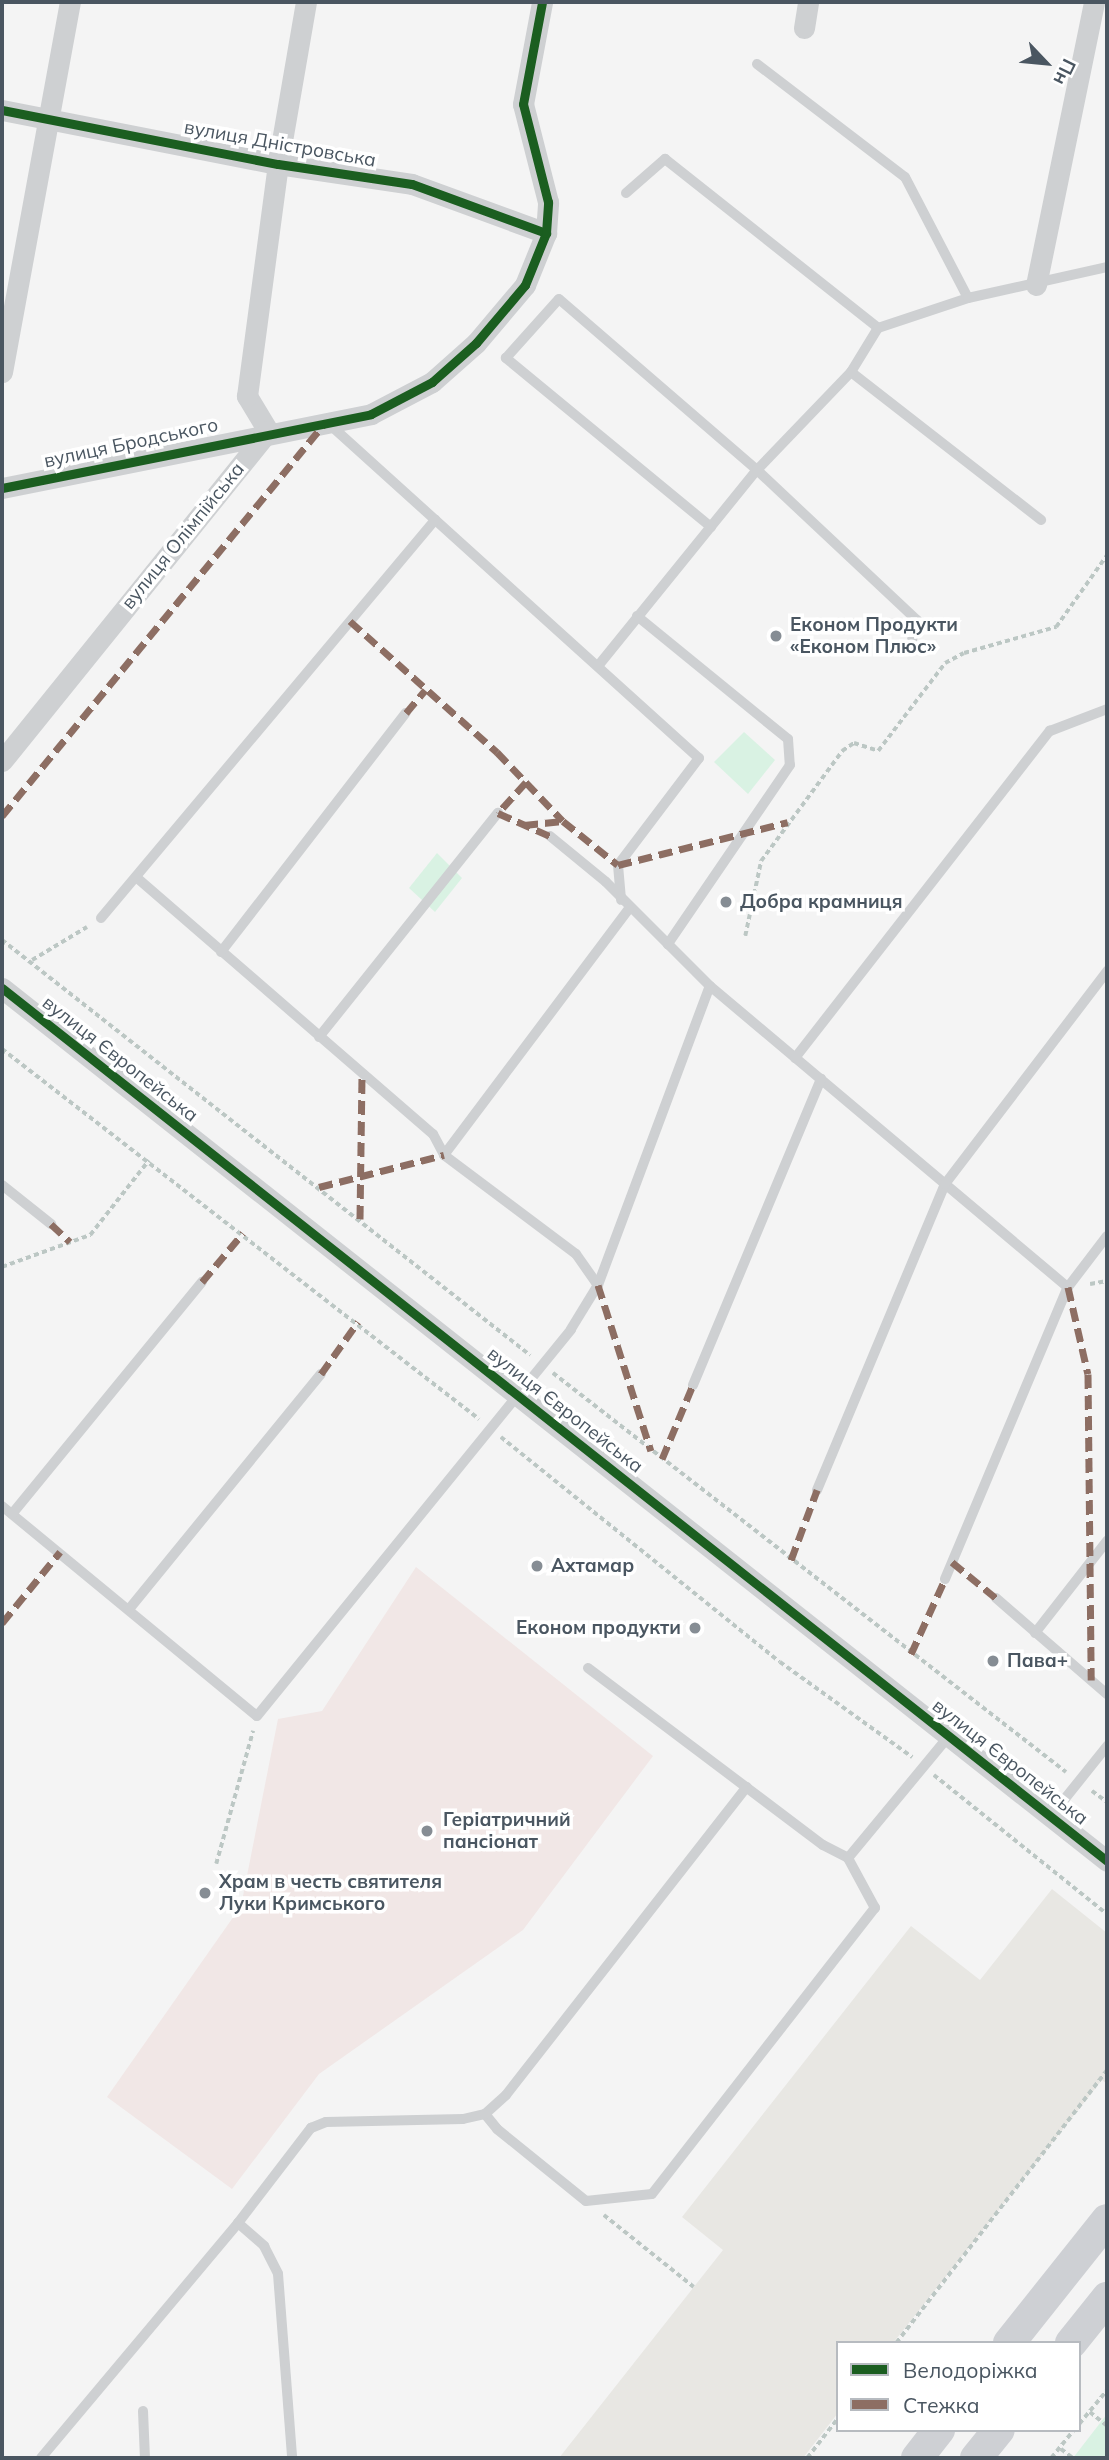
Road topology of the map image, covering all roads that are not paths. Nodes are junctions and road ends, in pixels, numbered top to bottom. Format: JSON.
{"nodes":[{"id":1,"x":70,"y":2,"type":"edge"},
{"id":2,"x":306,"y":2,"type":"edge"},
{"id":3,"x":542,"y":2,"type":"edge"},
{"id":4,"x":808,"y":2,"type":"edge"},
{"id":5,"x":1094,"y":2,"type":"edge"},
{"id":6,"x":804,"y":29,"type":"dead end"},
{"id":7,"x":757,"y":64,"type":"dead end"},
{"id":8,"x":2,"y":110,"type":"edge"},
{"id":9,"x":51,"y":116,"type":"junction"},
{"id":10,"x":278,"y":164,"type":"junction"},
{"id":11,"x":626,"y":193,"type":"dead end"},
{"id":12,"x":546,"y":233,"type":"junction"},
{"id":13,"x":1107,"y":267,"type":"edge"},
{"id":14,"x":1036,"y":285,"type":"junction"},
{"id":15,"x":968,"y":298,"type":"junction"},
{"id":16,"x":878,"y":327,"type":"junction"},
{"id":17,"x":2,"y":372,"type":"edge"},
{"id":18,"x":851,"y":372,"type":"junction"},
{"id":19,"x":326,"y":422,"type":"junction"},
{"id":20,"x":268,"y":431,"type":"junction"},
{"id":21,"x":757,"y":470,"type":"junction"},
{"id":22,"x":2,"y":488,"type":"edge"},
{"id":23,"x":435,"y":520,"type":"junction"},
{"id":24,"x":1041,"y":520,"type":"dead end"},
{"id":25,"x":711,"y":527,"type":"junction"},
{"id":26,"x":638,"y":617,"type":"junction"},
{"id":27,"x":909,"y":651,"type":"dead end"},
{"id":28,"x":598,"y":666,"type":"junction"},
{"id":29,"x":1107,"y":709,"type":"edge"},
{"id":30,"x":405,"y":713,"type":"dead end"},
{"id":31,"x":2,"y":761,"type":"edge"},
{"id":32,"x":498,"y":813,"type":"dead end"},
{"id":33,"x":550,"y":836,"type":"dead end"},
{"id":34,"x":136,"y":877,"type":"junction"},
{"id":35,"x":625,"y":905,"type":"junction"},
{"id":36,"x":101,"y":918,"type":"road end"},
{"id":37,"x":668,"y":944,"type":"junction"},
{"id":38,"x":220,"y":951,"type":"junction"},
{"id":39,"x":1107,"y":971,"type":"edge"},
{"id":40,"x":710,"y":986,"type":"junction"},
{"id":41,"x":2,"y":988,"type":"edge"},
{"id":42,"x":319,"y":1037,"type":"junction"},
{"id":43,"x":795,"y":1058,"type":"junction"},
{"id":44,"x":821,"y":1079,"type":"junction"},
{"id":45,"x":444,"y":1155,"type":"junction"},
{"id":46,"x":945,"y":1184,"type":"junction"},
{"id":47,"x":2,"y":1185,"type":"edge"},
{"id":48,"x":51,"y":1224,"type":"dead end"},
{"id":49,"x":1107,"y":1236,"type":"edge"},
{"id":50,"x":202,"y":1282,"type":"dead end"},
{"id":51,"x":598,"y":1285,"type":"junction"},
{"id":52,"x":1068,"y":1287,"type":"junction"},
{"id":53,"x":321,"y":1374,"type":"dead end"},
{"id":54,"x":693,"y":1385,"type":"dead end"},
{"id":55,"x":515,"y":1393,"type":"junction"},
{"id":56,"x":817,"y":1490,"type":"dead end"},
{"id":57,"x":2,"y":1506,"type":"edge"},
{"id":58,"x":12,"y":1514,"type":"junction"},
{"id":59,"x":1107,"y":1541,"type":"edge"},
{"id":60,"x":945,"y":1579,"type":"dead end"},
{"id":61,"x":996,"y":1598,"type":"dead end"},
{"id":62,"x":130,"y":1608,"type":"junction"},
{"id":63,"x":1035,"y":1633,"type":"junction"},
{"id":64,"x":587,"y":1668,"type":"dead end"},
{"id":65,"x":1107,"y":1693,"type":"edge"},
{"id":66,"x":949,"y":1735,"type":"junction"},
{"id":67,"x":1107,"y":1746,"type":"edge"},
{"id":68,"x":747,"y":1787,"type":"junction"},
{"id":69,"x":1051,"y":1816,"type":"junction"},
{"id":70,"x":848,"y":1858,"type":"junction"},
{"id":71,"x":1107,"y":1861,"type":"edge"},
{"id":72,"x":485,"y":2114,"type":"junction"},
{"id":73,"x":1107,"y":2220,"type":"edge"},
{"id":74,"x":238,"y":2222,"type":"junction"},
{"id":75,"x":1107,"y":2298,"type":"edge"},
{"id":76,"x":1011,"y":2341,"type":"edge"},
{"id":77,"x":1073,"y":2341,"type":"edge"},
{"id":78,"x":143,"y":2411,"type":"dead end"},
{"id":79,"x":937,"y":2432,"type":"edge"},
{"id":80,"x":997,"y":2432,"type":"edge"},
{"id":81,"x":41,"y":2458,"type":"edge"},
{"id":82,"x":145,"y":2458,"type":"edge"},
{"id":83,"x":292,"y":2458,"type":"edge"},
{"id":84,"x":917,"y":2458,"type":"edge"},
{"id":85,"x":976,"y":2458,"type":"edge"}],
"edges":[{"from":1,"to":9,"type":"street"},
{"from":2,"to":10,"type":"street"},
{"from":3,"to":12,"type":"street"},
{"from":4,"to":6,"type":"street"},
{"from":5,"to":14,"type":"street"},
{"from":7,"to":15,"type":"lane"},
{"from":8,"to":9,"type":"street","name":"вулиця Дністровська"},
{"from":9,"to":10,"type":"street","name":"вулиця Дністровська"},
{"from":9,"to":17,"type":"street"},
{"from":10,"to":12,"type":"street","name":"вулиця Дністровська"},
{"from":10,"to":20,"type":"street"},
{"from":11,"to":16,"type":"lane"},
{"from":12,"to":19,"type":"street"},
{"from":13,"to":14,"type":"lane"},
{"from":14,"to":15,"type":"lane"},
{"from":15,"to":16,"type":"lane"},
{"from":16,"to":18,"type":"lane"},
{"from":18,"to":21,"type":"lane"},
{"from":18,"to":24,"type":"lane"},
{"from":19,"to":20,"type":"street"},
{"from":19,"to":23,"type":"lane"},
{"from":20,"to":22,"type":"street","name":"вулиця Бродського"},
{"from":20,"to":31,"type":"street","name":"вулиця Олімпійська"},
{"from":21,"to":25,"type":"lane"},
{"from":21,"to":25,"type":"lane"},
{"from":21,"to":27,"type":"lane"},
{"from":23,"to":28,"type":"lane"},
{"from":23,"to":34,"type":"lane"},
{"from":25,"to":26,"type":"lane"},
{"from":26,"to":28,"type":"lane"},
{"from":26,"to":37,"type":"lane"},
{"from":28,"to":35,"type":"lane"},
{"from":29,"to":43,"type":"lane"},
{"from":30,"to":38,"type":"lane"},
{"from":32,"to":42,"type":"lane"},
{"from":33,"to":35,"type":"lane"},
{"from":34,"to":36,"type":"lane"},
{"from":34,"to":38,"type":"lane"},
{"from":35,"to":37,"type":"lane"},
{"from":35,"to":45,"type":"lane"},
{"from":37,"to":40,"type":"lane"},
{"from":38,"to":42,"type":"lane"},
{"from":39,"to":46,"type":"lane"},
{"from":40,"to":43,"type":"lane"},
{"from":40,"to":51,"type":"lane"},
{"from":41,"to":55,"type":"street","name":"вулиця Європейська"},
{"from":42,"to":45,"type":"lane"},
{"from":43,"to":44,"type":"lane"},
{"from":44,"to":46,"type":"lane"},
{"from":44,"to":54,"type":"lane"},
{"from":45,"to":51,"type":"lane"},
{"from":46,"to":52,"type":"lane"},
{"from":46,"to":56,"type":"lane"},
{"from":47,"to":48,"type":"lane"},
{"from":49,"to":52,"type":"lane"},
{"from":50,"to":58,"type":"lane"},
{"from":51,"to":55,"type":"lane"},
{"from":52,"to":60,"type":"lane"},
{"from":53,"to":62,"type":"lane"},
{"from":55,"to":62,"type":"lane"},
{"from":55,"to":66,"type":"street","name":"вулиця Європейська"},
{"from":57,"to":58,"type":"lane"},
{"from":58,"to":62,"type":"lane"},
{"from":59,"to":63,"type":"lane"},
{"from":61,"to":63,"type":"lane"},
{"from":63,"to":65,"type":"lane"},
{"from":64,"to":68,"type":"lane"},
{"from":66,"to":69,"type":"street","name":"вулиця Європейська"},
{"from":66,"to":70,"type":"lane"},
{"from":67,"to":69,"type":"lane"},
{"from":68,"to":70,"type":"lane"},
{"from":68,"to":72,"type":"lane"},
{"from":69,"to":71,"type":"street","name":"вулиця Європейська"},
{"from":70,"to":72,"type":"lane"},
{"from":72,"to":74,"type":"lane"},
{"from":73,"to":76,"type":"street"},
{"from":74,"to":81,"type":"lane"},
{"from":74,"to":83,"type":"lane"},
{"from":75,"to":77,"type":"street"},
{"from":78,"to":82,"type":"lane"},
{"from":79,"to":84,"type":"street"},
{"from":80,"to":85,"type":"street"}]}
